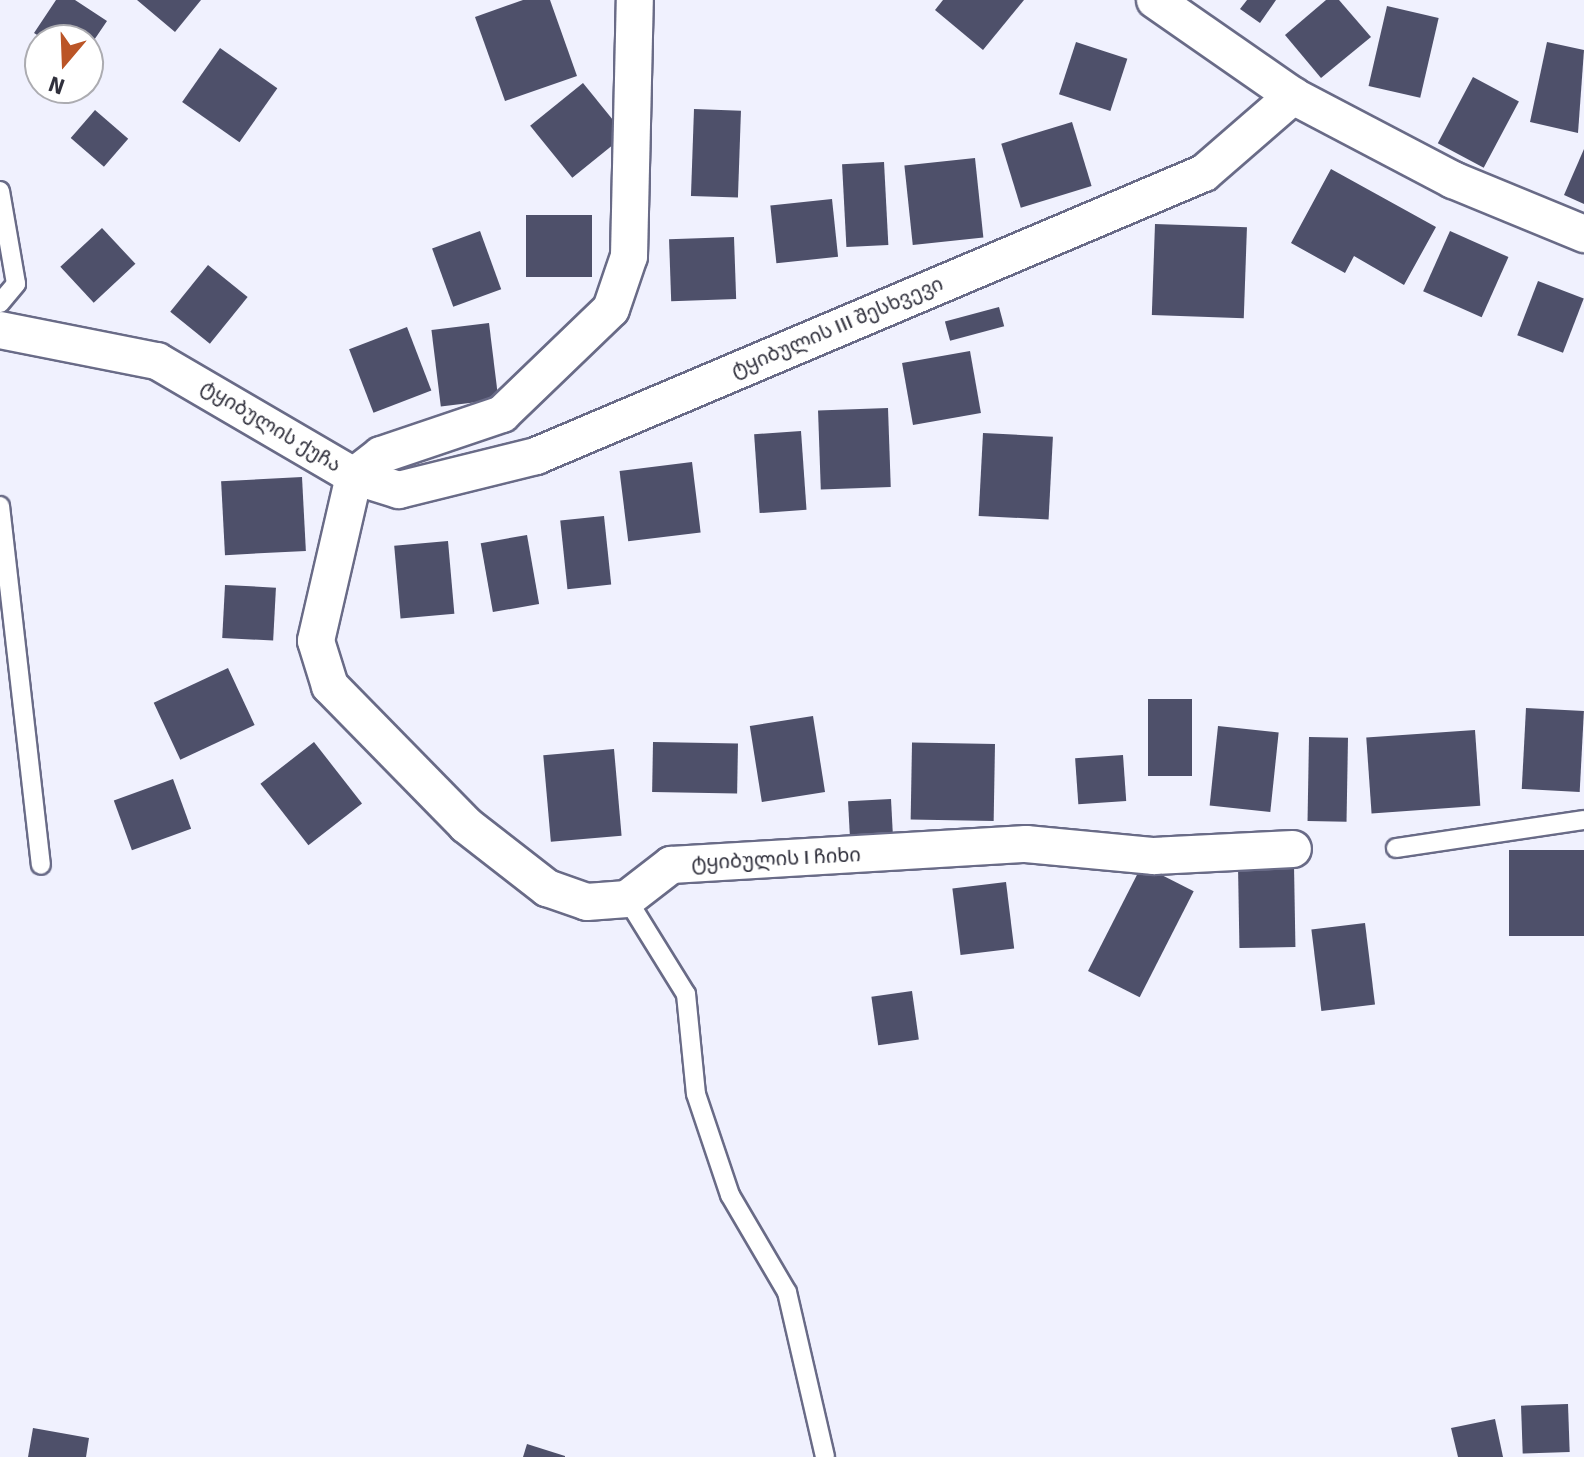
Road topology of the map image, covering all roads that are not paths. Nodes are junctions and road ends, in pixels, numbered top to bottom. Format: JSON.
{"nodes":[{"id":1,"x":635,"y":0,"type":"edge"},
{"id":2,"x":1155,"y":0,"type":"edge"},
{"id":3,"x":1293,"y":96,"type":"junction"},
{"id":4,"x":0,"y":191,"type":"edge"},
{"id":5,"x":1584,"y":234,"type":"edge"},
{"id":6,"x":0,"y":303,"type":"edge"},
{"id":7,"x":0,"y":330,"type":"edge"},
{"id":8,"x":354,"y":476,"type":"junction"},
{"id":9,"x":0,"y":506,"type":"edge"},
{"id":10,"x":1584,"y":820,"type":"edge"},
{"id":11,"x":1396,"y":848,"type":"dead end"},
{"id":12,"x":1293,"y":849,"type":"dead end"},
{"id":13,"x":41,"y":865,"type":"dead end"},
{"id":14,"x":627,"y":899,"type":"junction"},
{"id":15,"x":825,"y":1457,"type":"edge"}],
"edges":[{"from":1,"to":8,"type":"street","name":"ტყიბულის ქუჩა"},
{"from":2,"to":3,"type":"street"},
{"from":3,"to":5,"type":"street"},
{"from":3,"to":8,"type":"street","name":"ტყიბულის III შესხვევი"},
{"from":4,"to":6,"type":"lane"},
{"from":7,"to":8,"type":"street","name":"ტყიბულის ქუჩა"},
{"from":8,"to":14,"type":"street"},
{"from":9,"to":13,"type":"lane"},
{"from":10,"to":11,"type":"lane"},
{"from":12,"to":14,"type":"street","name":"ტყიბულის I ჩიხი"},
{"from":14,"to":15,"type":"lane"}]}
